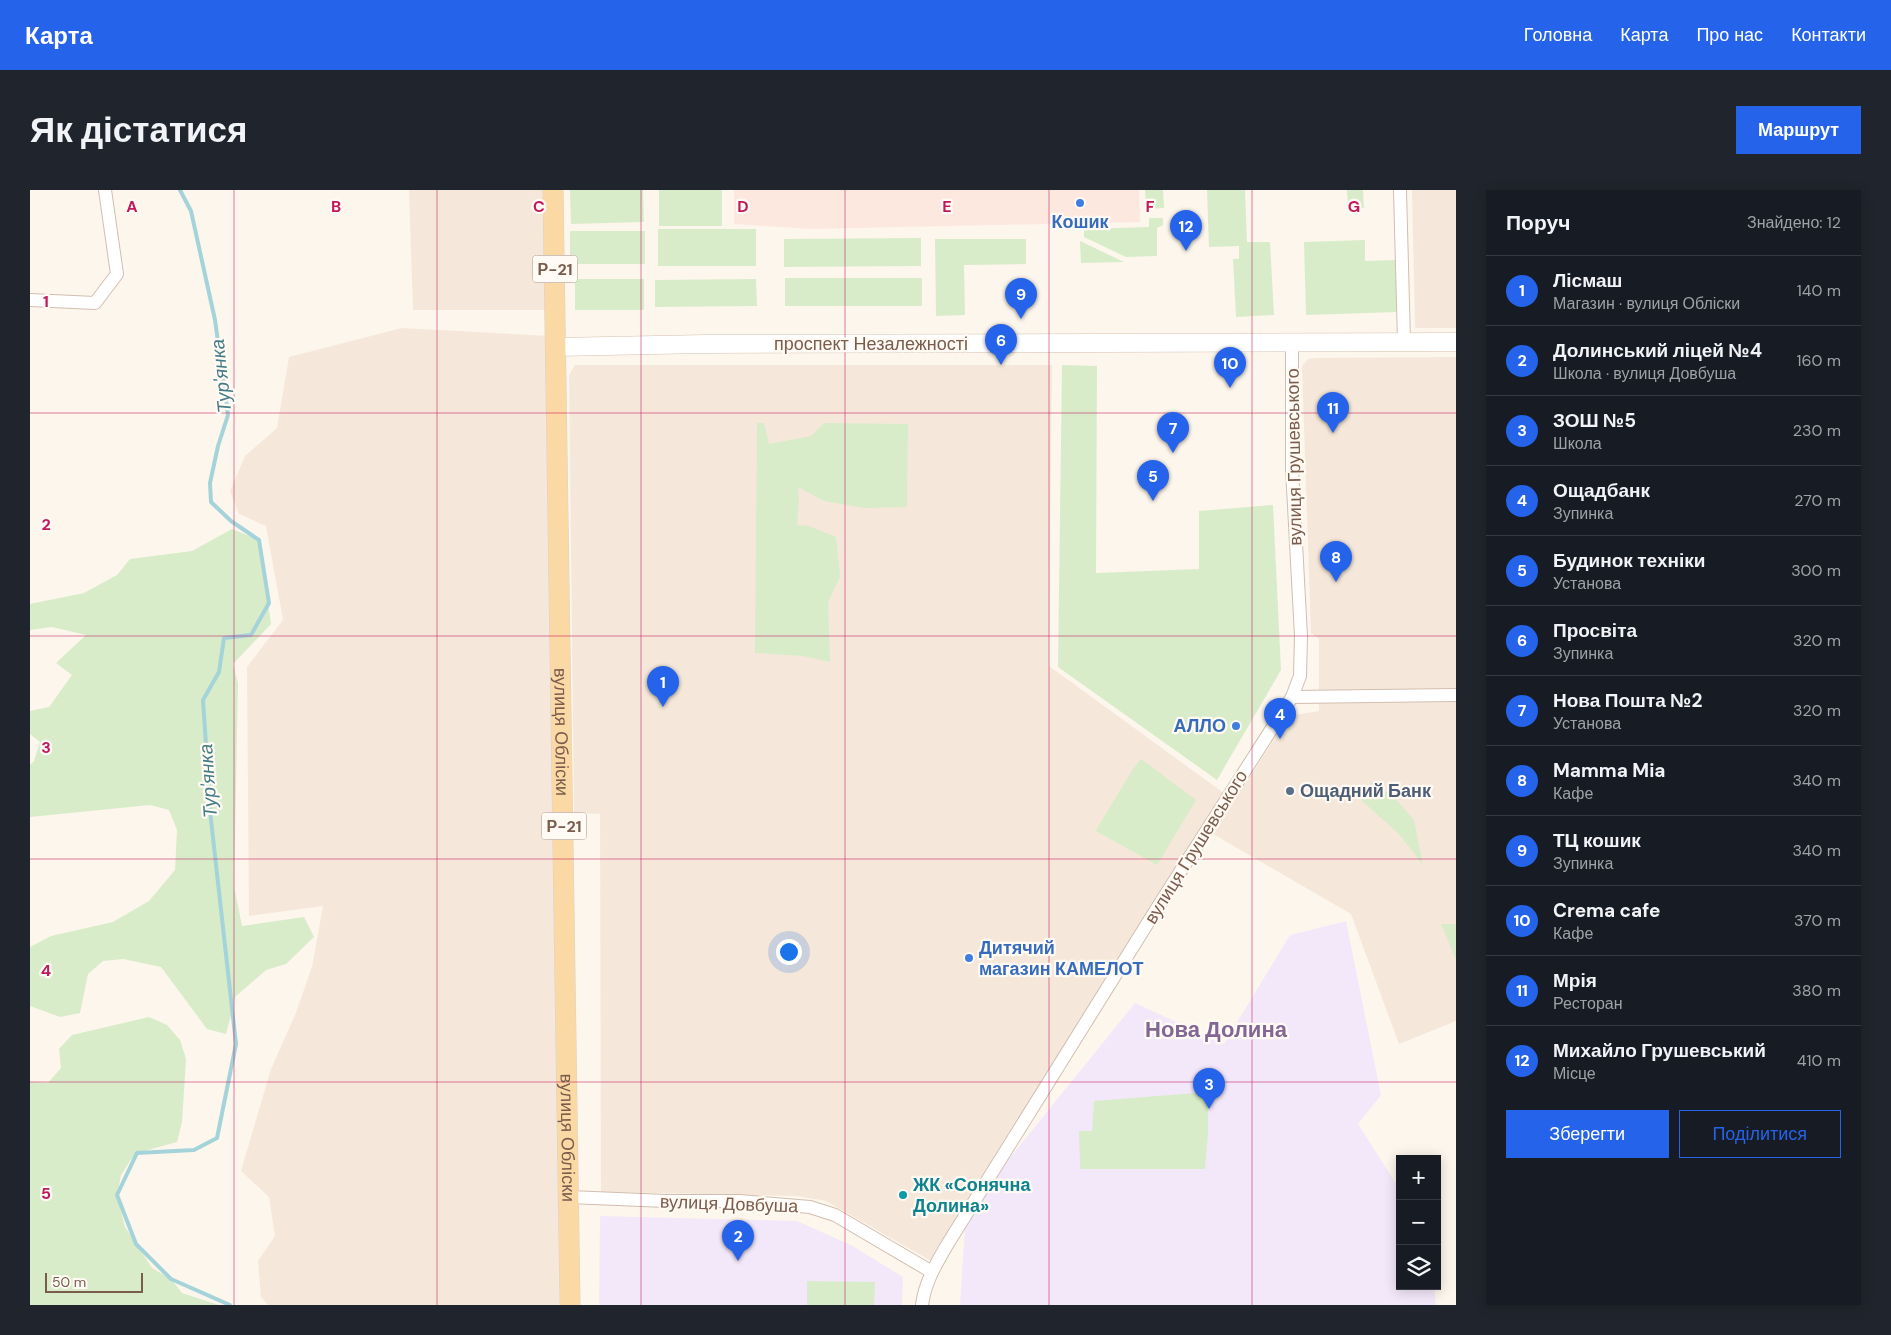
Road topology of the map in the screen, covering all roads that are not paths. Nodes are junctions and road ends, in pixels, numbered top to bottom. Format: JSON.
{"nodes":[{"id":1,"x":105,"y":190,"type":"edge"},
{"id":2,"x":553,"y":190,"type":"edge"},
{"id":3,"x":1400,"y":190,"type":"edge"},
{"id":4,"x":30,"y":300,"type":"edge"},
{"id":5,"x":1292,"y":342,"type":"junction"},
{"id":6,"x":1404,"y":342,"type":"junction"},
{"id":7,"x":1456,"y":342,"type":"edge"},
{"id":8,"x":556,"y":347,"type":"junction"},
{"id":9,"x":1456,"y":695,"type":"edge"},
{"id":10,"x":1292,"y":697,"type":"junction"},
{"id":11,"x":569,"y":1196,"type":"junction"},
{"id":12,"x":932,"y":1272,"type":"junction"},
{"id":13,"x":570,"y":1305,"type":"edge"},
{"id":14,"x":922,"y":1305,"type":"edge"}],
"edges":[{"from":1,"to":4,"type":"street"},
{"from":2,"to":8,"type":"main road","name":"вулиця Обліски","number":"Р-21"},
{"from":3,"to":6,"type":"street"},
{"from":5,"to":6,"type":"main road","name":"проспект Незалежності"},
{"from":5,"to":8,"type":"main road","name":"проспект Незалежності"},
{"from":5,"to":10,"type":"street","name":"вулиця Грушевського"},
{"from":6,"to":7,"type":"main road","name":"проспект Незалежності"},
{"from":8,"to":11,"type":"main road","name":"вулиця Обліски","number":"Р-21"},
{"from":9,"to":10,"type":"street"},
{"from":10,"to":12,"type":"street","name":"вулиця Грушевського"},
{"from":11,"to":12,"type":"street","name":"вулиця Довбуша"},
{"from":11,"to":13,"type":"main road","name":"вулиця Обліски","number":"Р-21"},
{"from":12,"to":14,"type":"street","name":"вулиця Грушевського"}]}
